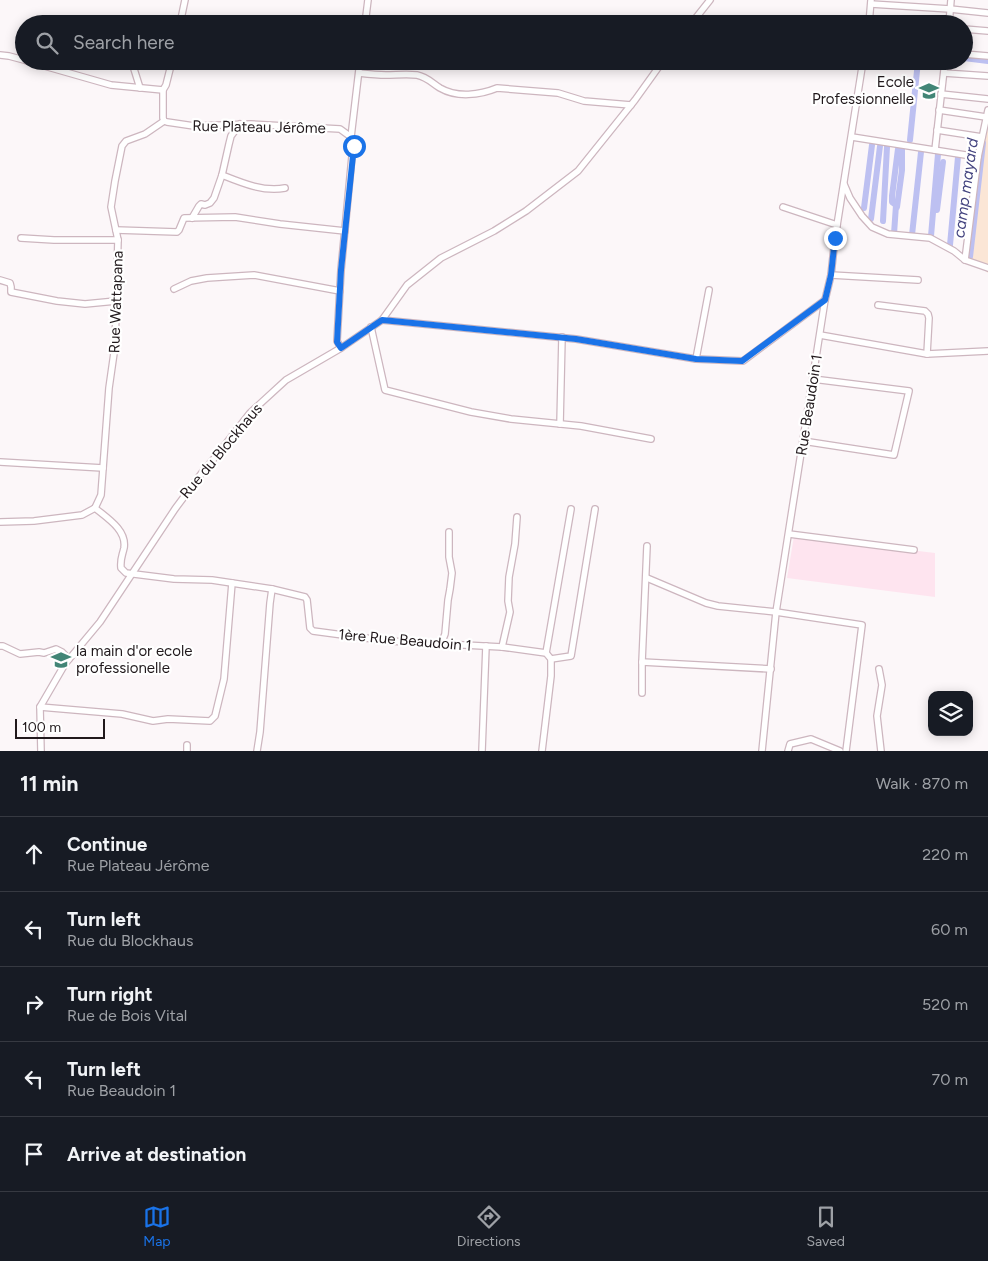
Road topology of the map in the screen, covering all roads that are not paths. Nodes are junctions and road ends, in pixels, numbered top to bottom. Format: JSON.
{"nodes":[{"id":1,"x":185,"y":0,"type":"edge"},
{"id":2,"x":368,"y":0,"type":"edge"},
{"id":3,"x":710,"y":0,"type":"edge"},
{"id":4,"x":951,"y":0,"type":"edge"},
{"id":5,"x":871,"y":2,"type":"edge"},
{"id":6,"x":950,"y":9,"type":"junction"},
{"id":7,"x":988,"y":13,"type":"edge"},
{"id":8,"x":182,"y":15,"type":"edge"},
{"id":9,"x":366,"y":15,"type":"edge"},
{"id":10,"x":698,"y":15,"type":"edge"},
{"id":11,"x":870,"y":15,"type":"edge"},
{"id":12,"x":950,"y":15,"type":"edge"},
{"id":13,"x":973,"y":30,"type":"edge"},
{"id":14,"x":988,"y":31,"type":"edge"},
{"id":15,"x":0,"y":55,"type":"edge"},
{"id":16,"x":973,"y":55,"type":"edge"},
{"id":17,"x":988,"y":56,"type":"edge"},
{"id":18,"x":15,"y":58,"type":"edge"},
{"id":19,"x":57,"y":70,"type":"edge"},
{"id":20,"x":134,"y":70,"type":"edge"},
{"id":21,"x":170,"y":70,"type":"edge"},
{"id":22,"x":359,"y":70,"type":"edge"},
{"id":23,"x":656,"y":70,"type":"edge"},
{"id":24,"x":862,"y":70,"type":"edge"},
{"id":25,"x":944,"y":70,"type":"edge"},
{"id":26,"x":359,"y":73,"type":"junction"},
{"id":27,"x":944,"y":73,"type":"junction"},
{"id":28,"x":988,"y":76,"type":"edge"},
{"id":29,"x":140,"y":88,"type":"junction"},
{"id":30,"x":163,"y":90,"type":"junction"},
{"id":31,"x":941,"y":94,"type":"junction"},
{"id":32,"x":988,"y":99,"type":"edge"},
{"id":33,"x":631,"y":104,"type":"junction"},
{"id":34,"x":939,"y":110,"type":"junction"},
{"id":35,"x":988,"y":110,"type":"edge"},
{"id":36,"x":986,"y":117,"type":"junction"},
{"id":37,"x":164,"y":121,"type":"junction"},
{"id":38,"x":240,"y":124,"type":"junction"},
{"id":39,"x":937,"y":130,"type":"junction"},
{"id":40,"x":351,"y":137,"type":"junction"},
{"id":41,"x":852,"y":137,"type":"junction"},
{"id":42,"x":982,"y":137,"type":"junction"},
{"id":43,"x":935,"y":150,"type":"junction"},
{"id":44,"x":978,"y":156,"type":"junction"},
{"id":45,"x":222,"y":175,"type":"junction"},
{"id":46,"x":844,"y":184,"type":"junction"},
{"id":47,"x":285,"y":188,"type":"dead end"},
{"id":48,"x":783,"y":207,"type":"dead end"},
{"id":49,"x":192,"y":218,"type":"junction"},
{"id":50,"x":837,"y":225,"type":"junction"},
{"id":51,"x":116,"y":230,"type":"junction"},
{"id":52,"x":345,"y":230,"type":"junction"},
{"id":53,"x":21,"y":238,"type":"dead end"},
{"id":54,"x":118,"y":240,"type":"junction"},
{"id":55,"x":965,"y":260,"type":"junction"},
{"id":56,"x":988,"y":268,"type":"edge"},
{"id":57,"x":831,"y":275,"type":"junction"},
{"id":58,"x":0,"y":280,"type":"edge"},
{"id":59,"x":918,"y":280,"type":"dead end"},
{"id":60,"x":174,"y":289,"type":"dead end"},
{"id":61,"x":709,"y":290,"type":"dead end"},
{"id":62,"x":340,"y":291,"type":"junction"},
{"id":63,"x":116,"y":300,"type":"junction"},
{"id":64,"x":825,"y":300,"type":"junction"},
{"id":65,"x":878,"y":305,"type":"dead end"},
{"id":66,"x":382,"y":320,"type":"junction"},
{"id":67,"x":371,"y":327,"type":"junction"},
{"id":68,"x":820,"y":335,"type":"junction"},
{"id":69,"x":562,"y":338,"type":"junction"},
{"id":70,"x":341,"y":348,"type":"junction"},
{"id":71,"x":988,"y":351,"type":"edge"},
{"id":72,"x":927,"y":354,"type":"junction"},
{"id":73,"x":696,"y":359,"type":"junction"},
{"id":74,"x":813,"y":379,"type":"junction"},
{"id":75,"x":560,"y":424,"type":"junction"},
{"id":76,"x":651,"y":438,"type":"dead end"},
{"id":77,"x":803,"y":441,"type":"junction"},
{"id":78,"x":0,"y":462,"type":"edge"},
{"id":79,"x":103,"y":468,"type":"junction"},
{"id":80,"x":95,"y":508,"type":"junction"},
{"id":81,"x":571,"y":508,"type":"dead end"},
{"id":82,"x":595,"y":508,"type":"dead end"},
{"id":83,"x":517,"y":517,"type":"dead end"},
{"id":84,"x":0,"y":522,"type":"edge"},
{"id":85,"x":449,"y":532,"type":"dead end"},
{"id":86,"x":789,"y":534,"type":"junction"},
{"id":87,"x":648,"y":546,"type":"dead end"},
{"id":88,"x":914,"y":550,"type":"dead end"},
{"id":89,"x":133,"y":573,"type":"junction"},
{"id":90,"x":646,"y":578,"type":"junction"},
{"id":91,"x":232,"y":583,"type":"junction"},
{"id":92,"x":272,"y":589,"type":"junction"},
{"id":93,"x":776,"y":612,"type":"junction"},
{"id":94,"x":441,"y":644,"type":"junction"},
{"id":95,"x":0,"y":646,"type":"edge"},
{"id":96,"x":486,"y":646,"type":"junction"},
{"id":97,"x":502,"y":647,"type":"junction"},
{"id":98,"x":546,"y":653,"type":"junction"},
{"id":99,"x":69,"y":659,"type":"junction"},
{"id":100,"x":551,"y":659,"type":"junction"},
{"id":101,"x":642,"y":662,"type":"junction"},
{"id":102,"x":771,"y":669,"type":"junction"},
{"id":103,"x":879,"y":669,"type":"dead end"},
{"id":104,"x":642,"y":693,"type":"dead end"},
{"id":105,"x":40,"y":707,"type":"junction"},
{"id":106,"x":41,"y":751,"type":"edge"},
{"id":107,"x":257,"y":751,"type":"edge"},
{"id":108,"x":482,"y":751,"type":"edge"},
{"id":109,"x":542,"y":751,"type":"edge"},
{"id":110,"x":762,"y":751,"type":"edge"},
{"id":111,"x":788,"y":751,"type":"edge"},
{"id":112,"x":840,"y":751,"type":"edge"},
{"id":113,"x":846,"y":751,"type":"edge"},
{"id":114,"x":880,"y":751,"type":"edge"}],
"edges":[{"from":1,"to":8,"type":"street"},
{"from":2,"to":9,"type":"street"},
{"from":3,"to":10,"type":"street"},
{"from":4,"to":6,"type":"street"},
{"from":5,"to":6,"type":"street"},
{"from":5,"to":11,"type":"street"},
{"from":6,"to":7,"type":"street"},
{"from":6,"to":12,"type":"street"},
{"from":13,"to":14,"type":"street"},
{"from":15,"to":18,"type":"street"},
{"from":16,"to":17,"type":"street"},
{"from":19,"to":29,"type":"street"},
{"from":20,"to":29,"type":"street"},
{"from":21,"to":30,"type":"street"},
{"from":22,"to":26,"type":"street"},
{"from":23,"to":33,"type":"street","name":"Rue du Blockhaus"},
{"from":24,"to":41,"type":"street","name":"Rue Beaudoin 1"},
{"from":25,"to":27,"type":"street"},
{"from":26,"to":33,"type":"street"},
{"from":26,"to":40,"type":"street"},
{"from":27,"to":28,"type":"street"},
{"from":27,"to":31,"type":"street"},
{"from":29,"to":30,"type":"street"},
{"from":30,"to":37,"type":"street"},
{"from":31,"to":32,"type":"street"},
{"from":31,"to":34,"type":"street"},
{"from":33,"to":66,"type":"street","name":"Rue du Blockhaus"},
{"from":34,"to":36,"type":"street"},
{"from":34,"to":39,"type":"street"},
{"from":35,"to":36,"type":"street"},
{"from":36,"to":42,"type":"street"},
{"from":37,"to":38,"type":"street","name":"Rue Plateau Jérôme"},
{"from":37,"to":51,"type":"street","name":"Rue Wattapana"},
{"from":38,"to":40,"type":"street","name":"Rue Plateau Jérôme"},
{"from":38,"to":45,"type":"street"},
{"from":39,"to":42,"type":"street"},
{"from":39,"to":43,"type":"street"},
{"from":40,"to":52,"type":"street"},
{"from":41,"to":43,"type":"street"},
{"from":41,"to":46,"type":"street","name":"Rue Beaudoin 1"},
{"from":42,"to":44,"type":"street"},
{"from":43,"to":44,"type":"street"},
{"from":44,"to":55,"type":"street"},
{"from":45,"to":47,"type":"street"},
{"from":45,"to":49,"type":"street"},
{"from":46,"to":50,"type":"street","name":"Rue Beaudoin 1"},
{"from":46,"to":55,"type":"street"},
{"from":48,"to":50,"type":"street"},
{"from":49,"to":51,"type":"street"},
{"from":49,"to":52,"type":"street"},
{"from":50,"to":57,"type":"street","name":"Rue Beaudoin 1"},
{"from":51,"to":54,"type":"street","name":"Rue Wattapana"},
{"from":52,"to":62,"type":"street"},
{"from":53,"to":54,"type":"street"},
{"from":54,"to":63,"type":"street","name":"Rue Wattapana"},
{"from":55,"to":56,"type":"street"},
{"from":57,"to":59,"type":"street"},
{"from":57,"to":64,"type":"street","name":"Rue Beaudoin 1"},
{"from":58,"to":63,"type":"street"},
{"from":60,"to":62,"type":"street"},
{"from":61,"to":73,"type":"street"},
{"from":62,"to":70,"type":"street"},
{"from":63,"to":79,"type":"street","name":"Rue Wattapana"},
{"from":64,"to":68,"type":"street","name":"Rue Beaudoin 1"},
{"from":64,"to":73,"type":"street"},
{"from":65,"to":72,"type":"street"},
{"from":66,"to":67,"type":"street","name":"Rue du Blockhaus"},
{"from":66,"to":69,"type":"street"},
{"from":67,"to":70,"type":"street","name":"Rue du Blockhaus"},
{"from":67,"to":75,"type":"street"},
{"from":68,"to":72,"type":"street"},
{"from":68,"to":74,"type":"street","name":"Rue Beaudoin 1"},
{"from":69,"to":73,"type":"street"},
{"from":69,"to":75,"type":"street"},
{"from":70,"to":89,"type":"street","name":"Rue du Blockhaus"},
{"from":71,"to":72,"type":"street"},
{"from":74,"to":77,"type":"street","name":"Rue Beaudoin 1"},
{"from":74,"to":77,"type":"street"},
{"from":75,"to":76,"type":"street"},
{"from":77,"to":86,"type":"street","name":"Rue Beaudoin 1"},
{"from":78,"to":79,"type":"street"},
{"from":79,"to":80,"type":"street","name":"Rue Wattapana"},
{"from":80,"to":84,"type":"street"},
{"from":80,"to":89,"type":"street"},
{"from":81,"to":98,"type":"street"},
{"from":82,"to":100,"type":"street"},
{"from":83,"to":97,"type":"street"},
{"from":85,"to":94,"type":"street"},
{"from":86,"to":88,"type":"street"},
{"from":86,"to":93,"type":"street","name":"Rue Beaudoin 1"},
{"from":87,"to":90,"type":"street"},
{"from":89,"to":91,"type":"street","name":"1ère Rue Beaudoin 1"},
{"from":89,"to":99,"type":"street","name":"Rue du Blockhaus"},
{"from":90,"to":93,"type":"street"},
{"from":90,"to":101,"type":"street"},
{"from":91,"to":92,"type":"street","name":"1ère Rue Beaudoin 1"},
{"from":91,"to":105,"type":"street"},
{"from":92,"to":94,"type":"street","name":"1ère Rue Beaudoin 1"},
{"from":92,"to":107,"type":"street"},
{"from":93,"to":102,"type":"street","name":"Rue Beaudoin 1"},
{"from":93,"to":113,"type":"street"},
{"from":94,"to":96,"type":"street","name":"1ère Rue Beaudoin 1"},
{"from":95,"to":99,"type":"street"},
{"from":96,"to":97,"type":"street","name":"1ère Rue Beaudoin 1"},
{"from":96,"to":108,"type":"street"},
{"from":97,"to":98,"type":"street","name":"1ère Rue Beaudoin 1"},
{"from":98,"to":100,"type":"street"},
{"from":99,"to":105,"type":"street","name":"Rue du Blockhaus"},
{"from":100,"to":109,"type":"street"},
{"from":101,"to":102,"type":"street"},
{"from":101,"to":104,"type":"street"},
{"from":102,"to":110,"type":"street","name":"Rue Beaudoin 1"},
{"from":103,"to":114,"type":"street"},
{"from":105,"to":106,"type":"street"},
{"from":111,"to":112,"type":"street"}]}
